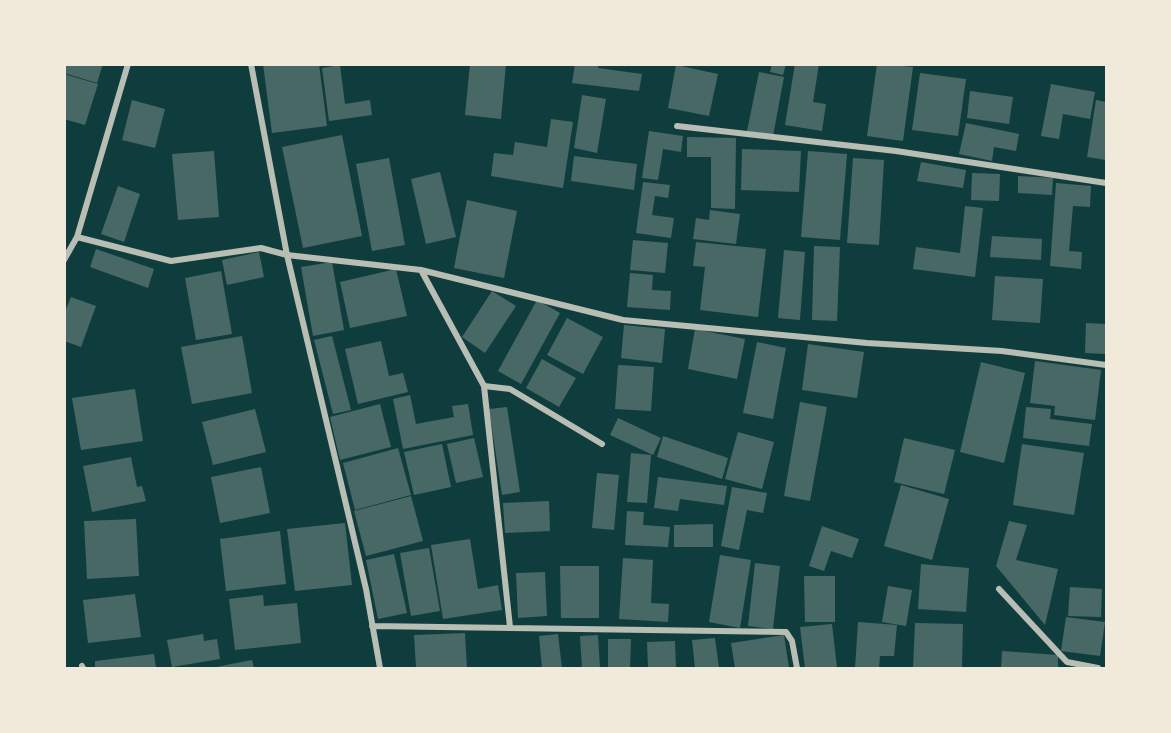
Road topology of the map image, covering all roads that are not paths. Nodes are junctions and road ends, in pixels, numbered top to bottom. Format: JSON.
{"nodes":[{"id":1,"x":128,"y":64,"type":"edge"},
{"id":2,"x":251,"y":64,"type":"edge"},
{"id":3,"x":677,"y":126,"type":"dead end"},
{"id":4,"x":1107,"y":183,"type":"edge"},
{"id":5,"x":77,"y":237,"type":"junction"},
{"id":6,"x":287,"y":255,"type":"junction"},
{"id":7,"x":64,"y":260,"type":"edge"},
{"id":8,"x":421,"y":270,"type":"junction"},
{"id":9,"x":1107,"y":365,"type":"edge"},
{"id":10,"x":484,"y":386,"type":"junction"},
{"id":11,"x":602,"y":444,"type":"dead end"},
{"id":12,"x":999,"y":589,"type":"dead end"},
{"id":13,"x":372,"y":626,"type":"junction"},
{"id":14,"x":510,"y":627,"type":"junction"},
{"id":15,"x":1107,"y":668,"type":"edge"},
{"id":16,"x":380,"y":669,"type":"edge"},
{"id":17,"x":797,"y":669,"type":"edge"},
{"id":18,"x":1099,"y":669,"type":"edge"}],
"edges":[{"from":1,"to":5,"type":"street"},
{"from":2,"to":6,"type":"street"},
{"from":3,"to":4,"type":"street"},
{"from":5,"to":6,"type":"street"},
{"from":5,"to":7,"type":"street"},
{"from":6,"to":8,"type":"street"},
{"from":6,"to":13,"type":"street"},
{"from":8,"to":9,"type":"street"},
{"from":8,"to":10,"type":"street"},
{"from":10,"to":11,"type":"street"},
{"from":10,"to":14,"type":"street"},
{"from":12,"to":18,"type":"street"},
{"from":13,"to":14,"type":"street"},
{"from":13,"to":16,"type":"street"},
{"from":14,"to":17,"type":"street"},
{"from":15,"to":18,"type":"street"}]}
